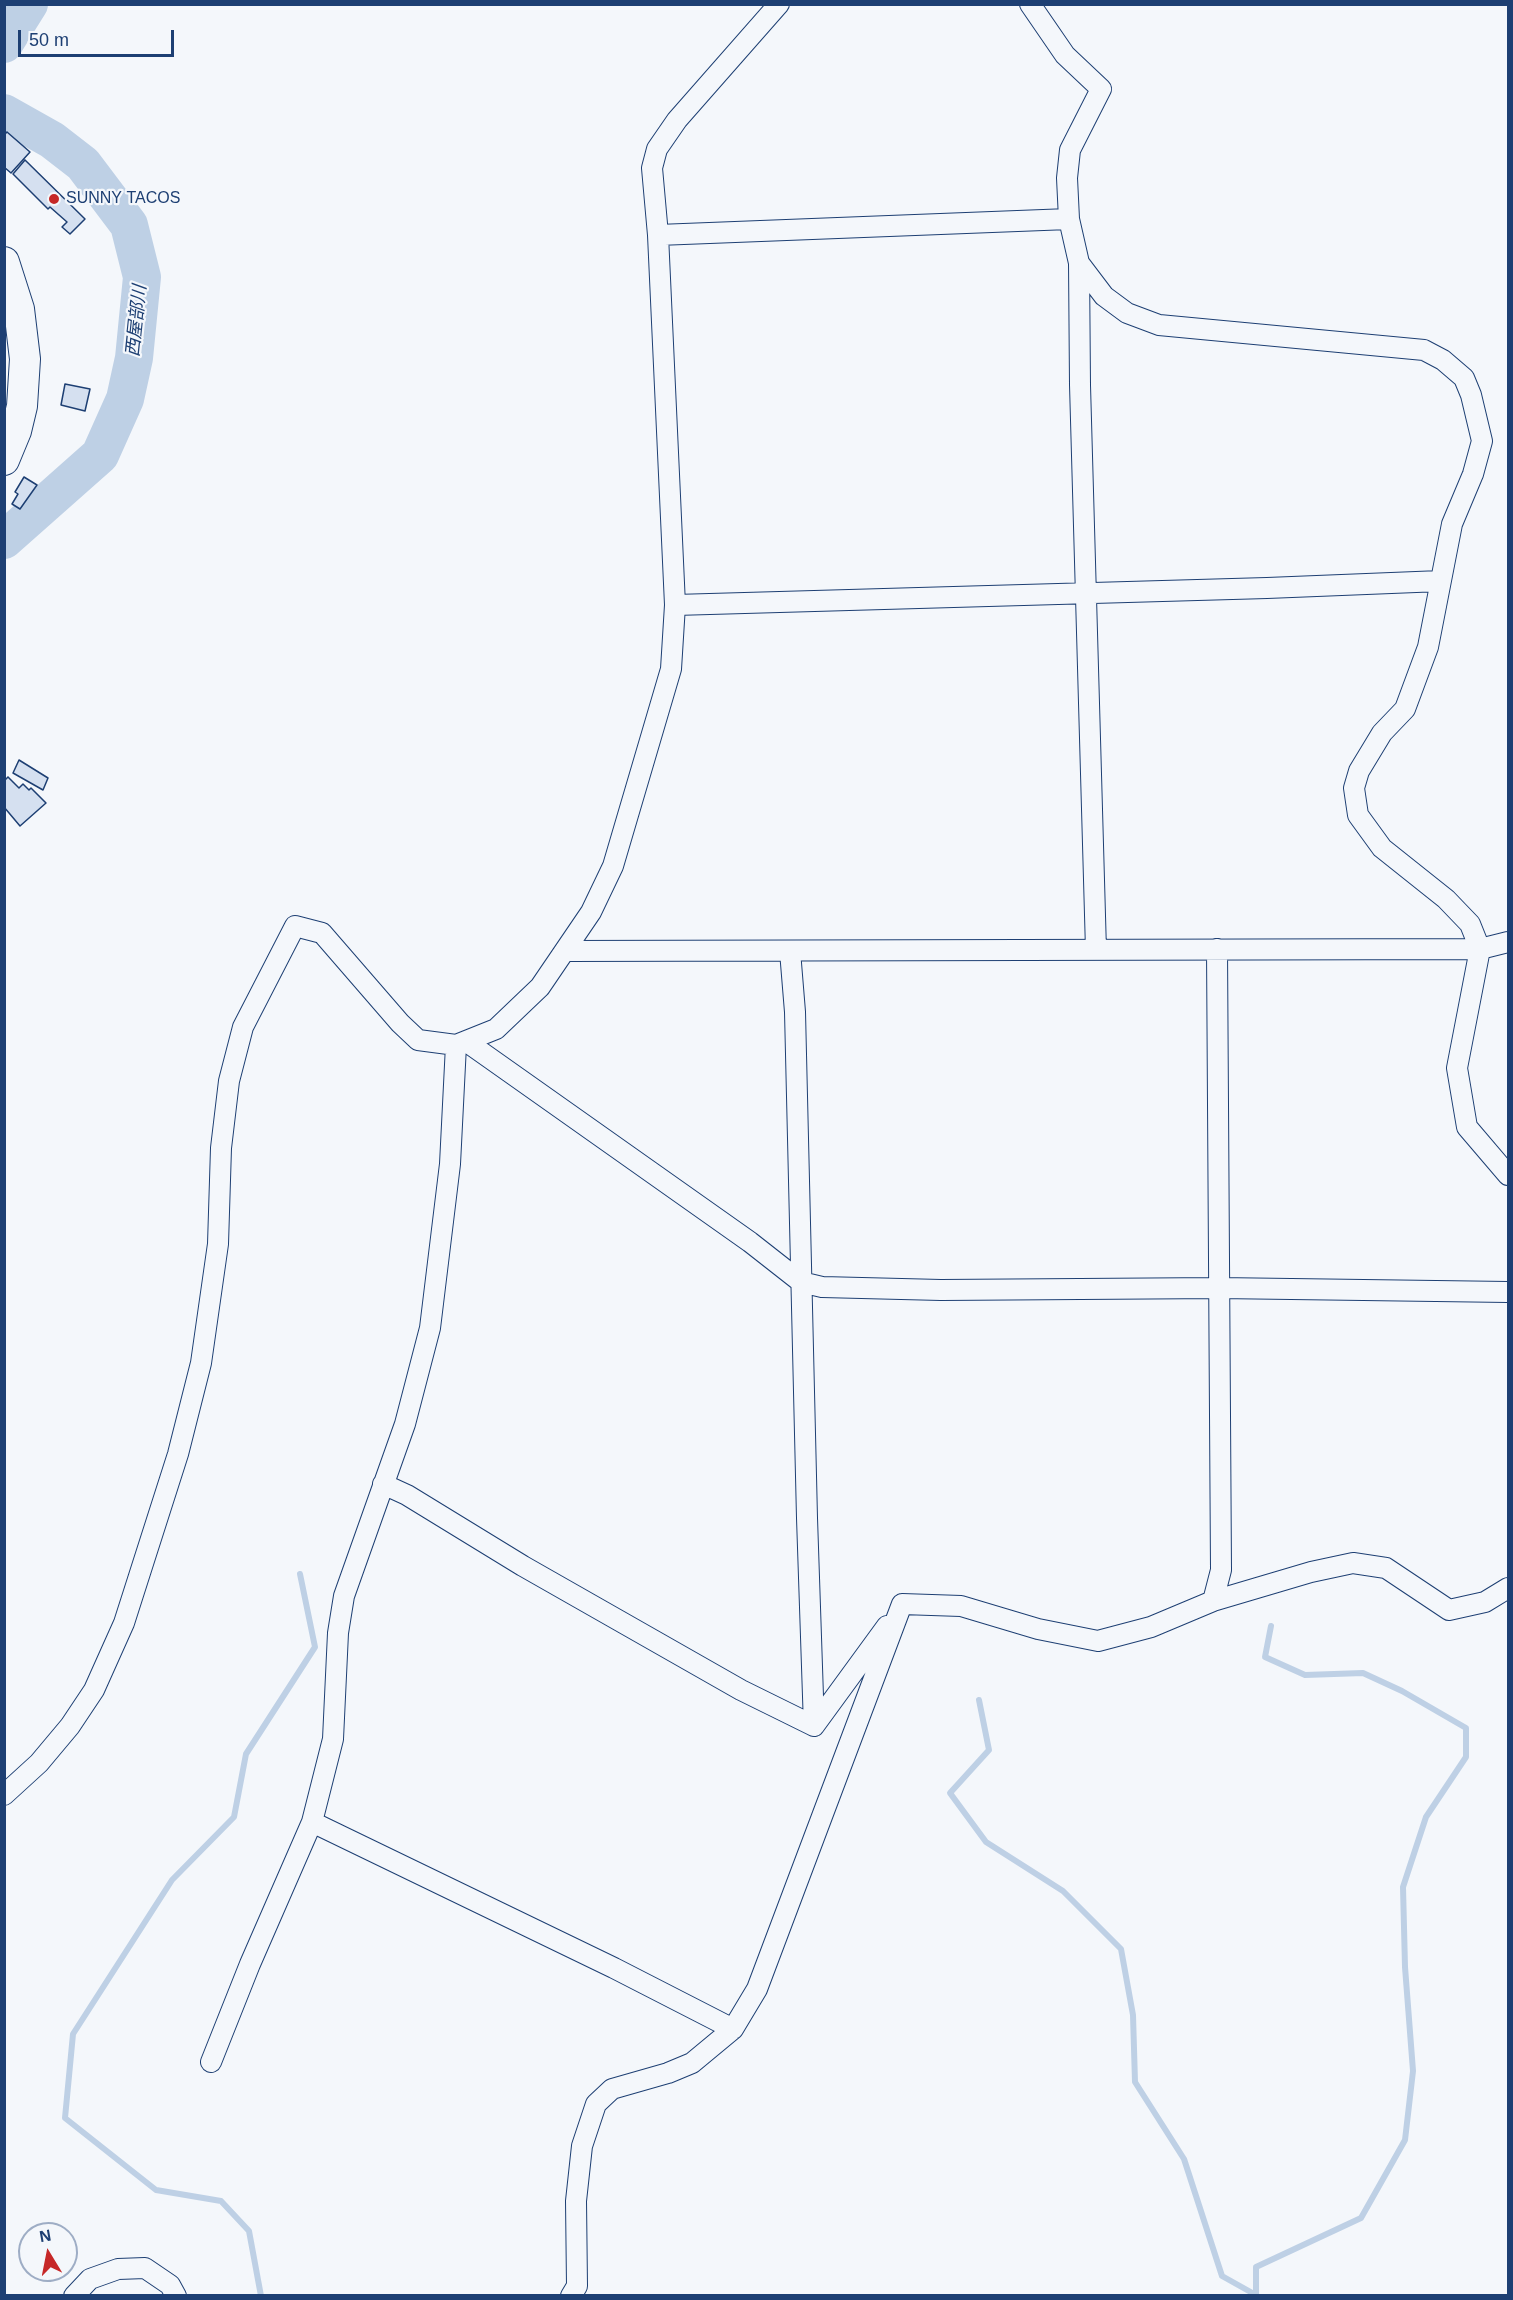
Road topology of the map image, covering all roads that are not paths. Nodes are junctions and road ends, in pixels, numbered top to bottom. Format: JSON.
{"nodes":[{"id":1,"x":779,"y":4,"type":"edge"},
{"id":2,"x":1030,"y":4,"type":"edge"},
{"id":3,"x":1069,"y":219,"type":"junction"},
{"id":4,"x":658,"y":235,"type":"junction"},
{"id":5,"x":4,"y":262,"type":"edge"},
{"id":6,"x":1079,"y":263,"type":"junction"},
{"id":7,"x":4,"y":460,"type":"edge"},
{"id":8,"x":1441,"y":581,"type":"junction"},
{"id":9,"x":1086,"y":592,"type":"junction"},
{"id":10,"x":675,"y":605,"type":"junction"},
{"id":11,"x":1509,"y":942,"type":"edge"},
{"id":12,"x":1217,"y":949,"type":"junction"},
{"id":13,"x":1480,"y":949,"type":"junction"},
{"id":14,"x":1096,"y":950,"type":"junction"},
{"id":15,"x":566,"y":951,"type":"junction"},
{"id":16,"x":790,"y":951,"type":"junction"},
{"id":17,"x":462,"y":1044,"type":"junction"},
{"id":18,"x":1509,"y":1175,"type":"edge"},
{"id":19,"x":801,"y":1282,"type":"junction"},
{"id":20,"x":1219,"y":1288,"type":"junction"},
{"id":21,"x":1509,"y":1292,"type":"edge"},
{"id":22,"x":384,"y":1484,"type":"junction"},
{"id":23,"x":1509,"y":1588,"type":"edge"},
{"id":24,"x":1213,"y":1601,"type":"junction"},
{"id":25,"x":902,"y":1604,"type":"junction"},
{"id":26,"x":814,"y":1726,"type":"junction"},
{"id":27,"x":4,"y":1795,"type":"edge"},
{"id":28,"x":312,"y":1822,"type":"junction"},
{"id":29,"x":733,"y":2029,"type":"junction"},
{"id":30,"x":211,"y":2062,"type":"dead end"},
{"id":31,"x":74,"y":2295,"type":"edge"},
{"id":32,"x":176,"y":2295,"type":"edge"},
{"id":33,"x":571,"y":2295,"type":"edge"}],
"edges":[{"from":1,"to":4,"type":"street"},
{"from":2,"to":3,"type":"street"},
{"from":3,"to":4,"type":"street"},
{"from":3,"to":6,"type":"street"},
{"from":4,"to":10,"type":"street"},
{"from":5,"to":7,"type":"main road"},
{"from":6,"to":8,"type":"street"},
{"from":6,"to":9,"type":"street"},
{"from":8,"to":9,"type":"street"},
{"from":8,"to":13,"type":"street"},
{"from":9,"to":10,"type":"street"},
{"from":9,"to":14,"type":"street"},
{"from":10,"to":15,"type":"street"},
{"from":11,"to":13,"type":"street"},
{"from":12,"to":13,"type":"street"},
{"from":12,"to":14,"type":"street"},
{"from":12,"to":20,"type":"street"},
{"from":13,"to":18,"type":"street"},
{"from":14,"to":16,"type":"street"},
{"from":15,"to":16,"type":"street"},
{"from":15,"to":17,"type":"street"},
{"from":16,"to":19,"type":"street"},
{"from":17,"to":19,"type":"street"},
{"from":17,"to":22,"type":"street"},
{"from":17,"to":27,"type":"street"},
{"from":19,"to":20,"type":"street"},
{"from":19,"to":26,"type":"street"},
{"from":20,"to":21,"type":"street"},
{"from":20,"to":24,"type":"street"},
{"from":22,"to":26,"type":"street"},
{"from":22,"to":28,"type":"street"},
{"from":23,"to":24,"type":"street"},
{"from":24,"to":25,"type":"street"},
{"from":25,"to":26,"type":"street"},
{"from":25,"to":29,"type":"street"},
{"from":28,"to":29,"type":"street"},
{"from":28,"to":30,"type":"street"},
{"from":29,"to":33,"type":"street"},
{"from":31,"to":32,"type":"street"}]}
